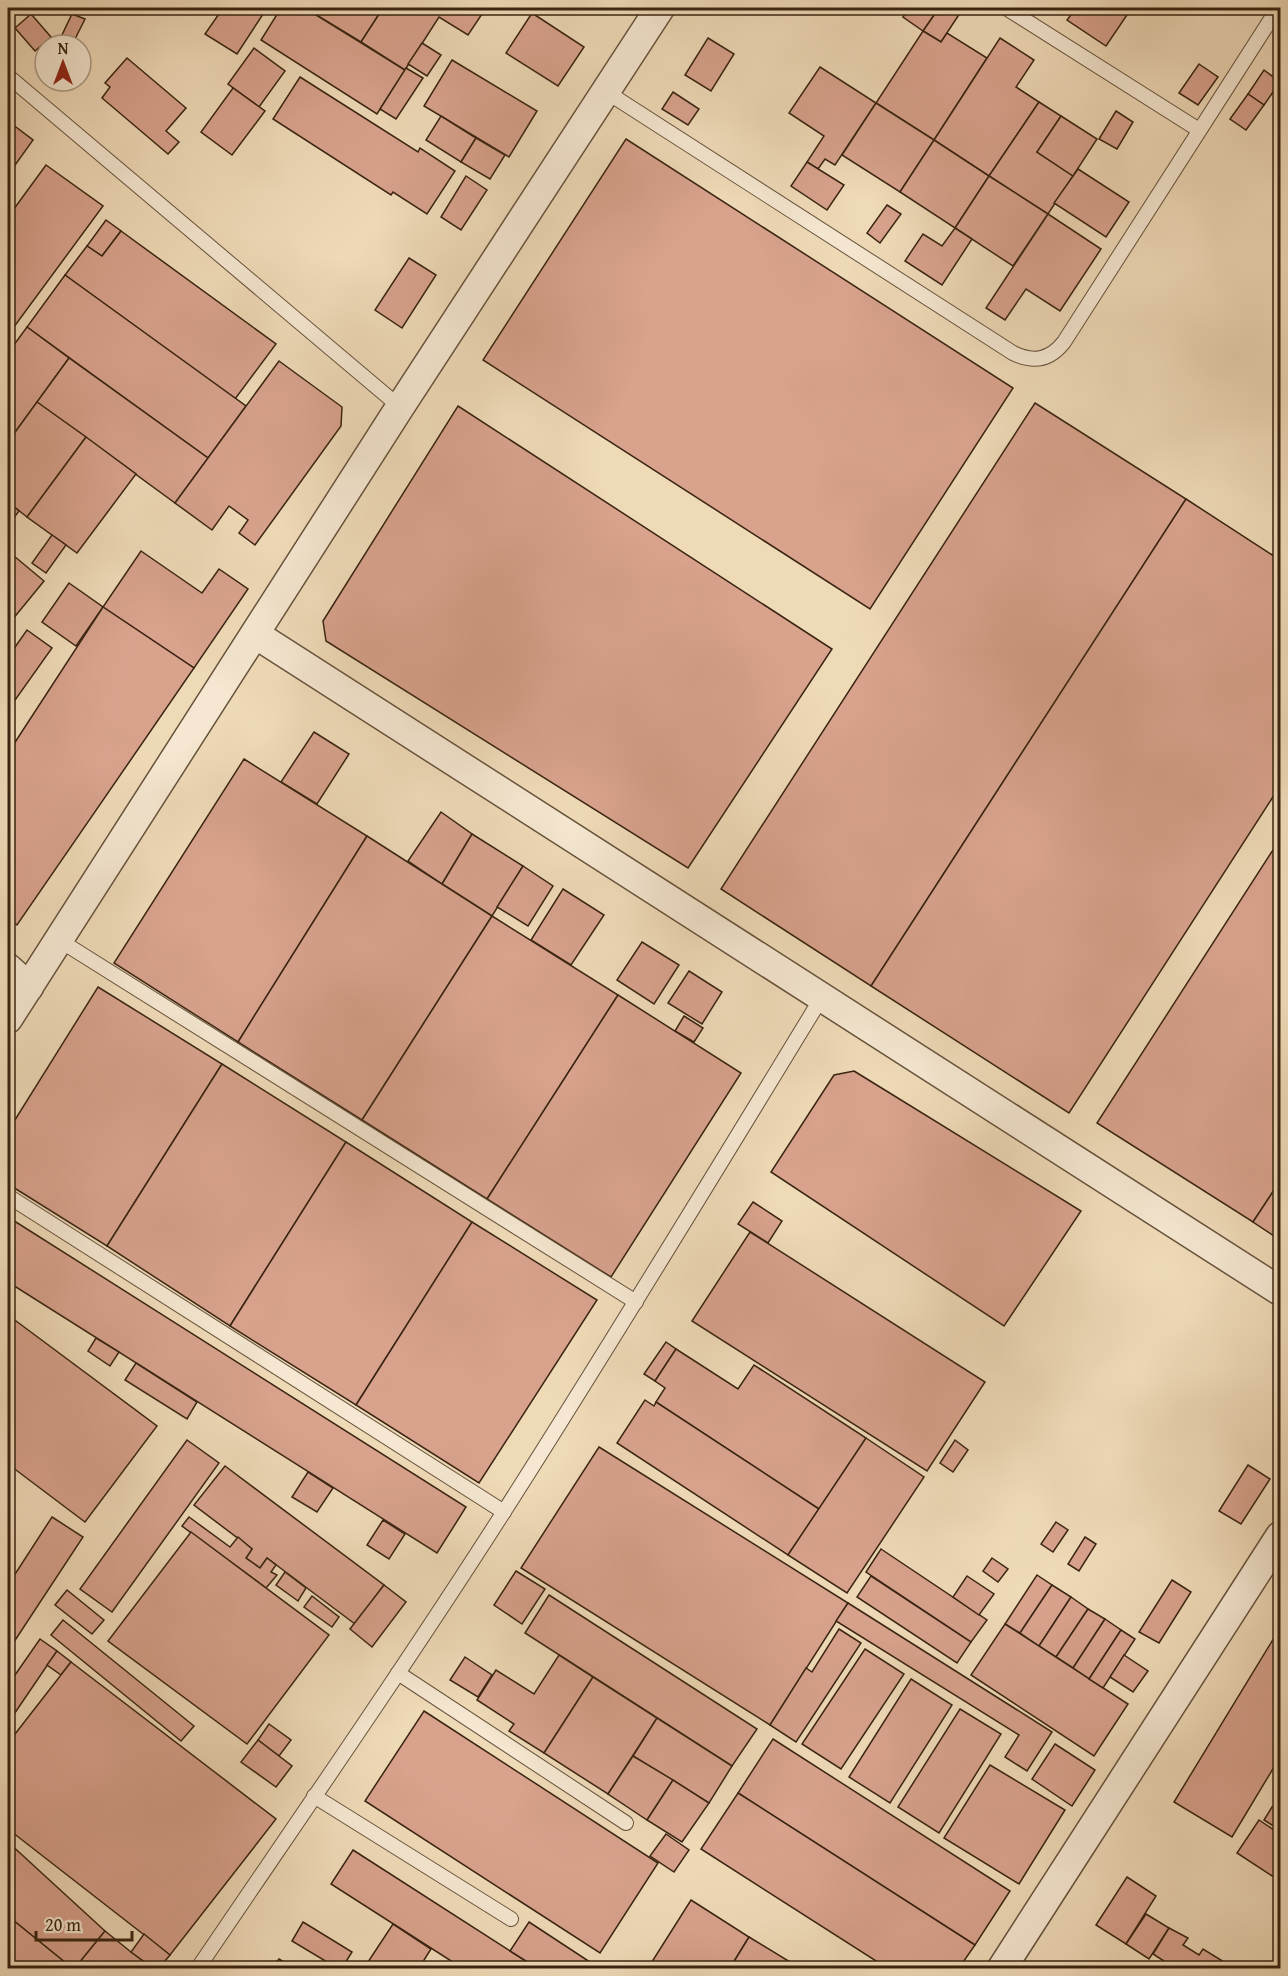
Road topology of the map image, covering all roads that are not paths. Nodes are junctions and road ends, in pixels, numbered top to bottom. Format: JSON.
{"nodes":[{"id":1,"x":660,"y":8,"type":"edge"},
{"id":2,"x":1006,"y":8,"type":"edge"},
{"id":3,"x":1278,"y":8,"type":"edge"},
{"id":4,"x":8,"y":76,"type":"edge"},
{"id":5,"x":605,"y":91,"type":"junction"},
{"id":6,"x":1199,"y":130,"type":"junction"},
{"id":7,"x":400,"y":407,"type":"junction"},
{"id":8,"x":255,"y":634,"type":"junction"},
{"id":9,"x":59,"y":940,"type":"junction"},
{"id":10,"x":8,"y":968,"type":"edge"},
{"id":11,"x":29,"y":987,"type":"junction"},
{"id":12,"x":822,"y":997,"type":"junction"},
{"id":13,"x":8,"y":1019,"type":"edge"},
{"id":14,"x":8,"y":1196,"type":"edge"},
{"id":15,"x":1281,"y":1291,"type":"edge"},
{"id":16,"x":636,"y":1302,"type":"junction"},
{"id":17,"x":504,"y":1512,"type":"junction"},
{"id":18,"x":1281,"y":1536,"type":"edge"},
{"id":19,"x":398,"y":1673,"type":"junction"},
{"id":20,"x":314,"y":1796,"type":"junction"},
{"id":21,"x":626,"y":1823,"type":"dead end"},
{"id":22,"x":511,"y":1920,"type":"dead end"},
{"id":23,"x":198,"y":1968,"type":"edge"},
{"id":24,"x":1002,"y":1968,"type":"edge"}],
"edges":[{"from":1,"to":5,"type":"street"},
{"from":2,"to":6,"type":"lane"},
{"from":3,"to":6,"type":"lane"},
{"from":4,"to":7,"type":"lane"},
{"from":5,"to":6,"type":"lane"},
{"from":5,"to":7,"type":"street"},
{"from":7,"to":8,"type":"street"},
{"from":8,"to":9,"type":"street"},
{"from":8,"to":12,"type":"street"},
{"from":9,"to":11,"type":"street"},
{"from":9,"to":16,"type":"lane"},
{"from":10,"to":11,"type":"street"},
{"from":11,"to":13,"type":"street"},
{"from":12,"to":15,"type":"street"},
{"from":12,"to":16,"type":"lane"},
{"from":14,"to":17,"type":"lane"},
{"from":16,"to":17,"type":"lane"},
{"from":17,"to":19,"type":"lane"},
{"from":18,"to":24,"type":"street"},
{"from":19,"to":20,"type":"lane"},
{"from":19,"to":21,"type":"lane"},
{"from":20,"to":22,"type":"lane"},
{"from":20,"to":23,"type":"lane"}]}
